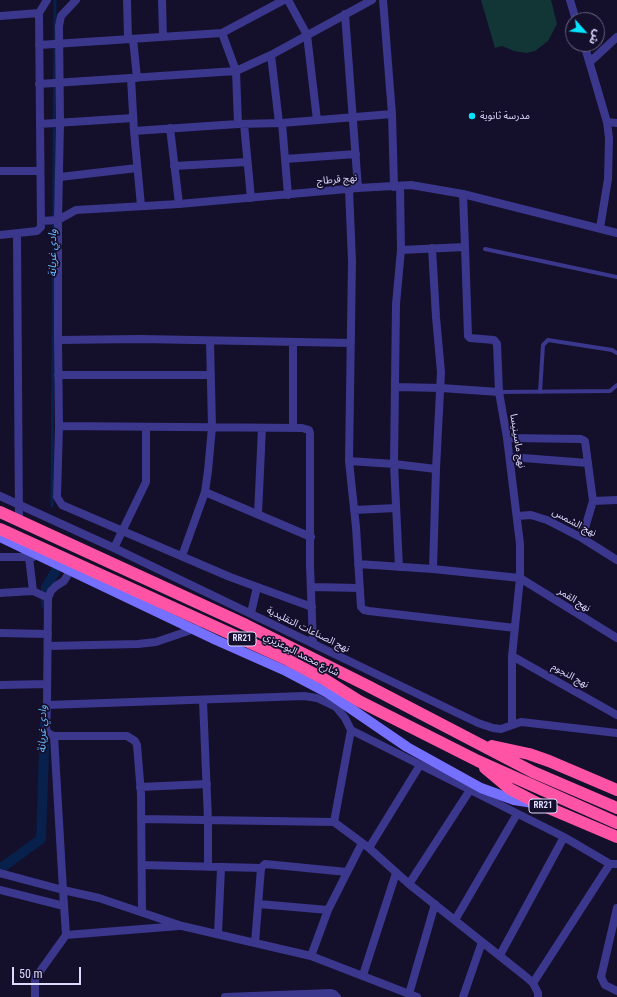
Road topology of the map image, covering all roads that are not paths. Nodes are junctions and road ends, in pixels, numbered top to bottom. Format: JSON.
{"nodes":[{"id":1,"x":47,"y":0,"type":"edge"},
{"id":2,"x":76,"y":0,"type":"edge"},
{"id":3,"x":127,"y":0,"type":"edge"},
{"id":4,"x":162,"y":0,"type":"edge"},
{"id":5,"x":284,"y":0,"type":"edge"},
{"id":6,"x":288,"y":0,"type":"edge"},
{"id":7,"x":372,"y":0,"type":"edge"},
{"id":8,"x":383,"y":0,"type":"edge"},
{"id":9,"x":570,"y":0,"type":"edge"},
{"id":10,"x":574,"y":12,"type":"edge"},
{"id":11,"x":39,"y":13,"type":"junction"},
{"id":12,"x":345,"y":14,"type":"junction"},
{"id":13,"x":0,"y":16,"type":"edge"},
{"id":14,"x":222,"y":33,"type":"junction"},
{"id":15,"x":307,"y":35,"type":"junction"},
{"id":16,"x":163,"y":37,"type":"junction"},
{"id":17,"x":617,"y":37,"type":"edge"},
{"id":18,"x":131,"y":39,"type":"junction"},
{"id":19,"x":59,"y":44,"type":"junction"},
{"id":20,"x":39,"y":45,"type":"junction"},
{"id":21,"x":587,"y":52,"type":"edge"},
{"id":22,"x":271,"y":55,"type":"junction"},
{"id":23,"x":590,"y":62,"type":"junction"},
{"id":24,"x":236,"y":71,"type":"junction"},
{"id":25,"x":134,"y":78,"type":"junction"},
{"id":26,"x":59,"y":83,"type":"junction"},
{"id":27,"x":39,"y":84,"type":"junction"},
{"id":28,"x":392,"y":114,"type":"junction"},
{"id":29,"x":133,"y":118,"type":"junction"},
{"id":30,"x":353,"y":118,"type":"junction"},
{"id":31,"x":317,"y":120,"type":"junction"},
{"id":32,"x":607,"y":122,"type":"junction"},
{"id":33,"x":60,"y":123,"type":"junction"},
{"id":34,"x":281,"y":123,"type":"junction"},
{"id":35,"x":617,"y":123,"type":"edge"},
{"id":36,"x":40,"y":124,"type":"junction"},
{"id":37,"x":241,"y":124,"type":"junction"},
{"id":38,"x":170,"y":128,"type":"junction"},
{"id":39,"x":134,"y":131,"type":"junction"},
{"id":40,"x":356,"y":154,"type":"junction"},
{"id":41,"x":285,"y":159,"type":"junction"},
{"id":42,"x":247,"y":162,"type":"junction"},
{"id":43,"x":174,"y":166,"type":"junction"},
{"id":44,"x":137,"y":168,"type":"junction"},
{"id":45,"x":0,"y":171,"type":"edge"},
{"id":46,"x":40,"y":171,"type":"junction"},
{"id":47,"x":60,"y":177,"type":"junction"},
{"id":48,"x":397,"y":187,"type":"junction"},
{"id":49,"x":358,"y":188,"type":"junction"},
{"id":50,"x":349,"y":189,"type":"junction"},
{"id":51,"x":463,"y":194,"type":"junction"},
{"id":52,"x":288,"y":195,"type":"junction"},
{"id":53,"x":251,"y":198,"type":"junction"},
{"id":54,"x":178,"y":204,"type":"junction"},
{"id":55,"x":141,"y":206,"type":"junction"},
{"id":56,"x":57,"y":220,"type":"junction"},
{"id":57,"x":43,"y":221,"type":"junction"},
{"id":58,"x":600,"y":228,"type":"junction"},
{"id":59,"x":617,"y":233,"type":"edge"},
{"id":60,"x":17,"y":234,"type":"junction"},
{"id":61,"x":0,"y":235,"type":"edge"},
{"id":62,"x":465,"y":247,"type":"junction"},
{"id":63,"x":432,"y":248,"type":"junction"},
{"id":64,"x":485,"y":249,"type":"dead end"},
{"id":65,"x":401,"y":250,"type":"junction"},
{"id":66,"x":617,"y":277,"type":"edge"},
{"id":67,"x":58,"y":340,"type":"junction"},
{"id":68,"x":210,"y":341,"type":"junction"},
{"id":69,"x":293,"y":342,"type":"junction"},
{"id":70,"x":351,"y":343,"type":"junction"},
{"id":71,"x":617,"y":352,"type":"edge"},
{"id":72,"x":58,"y":375,"type":"junction"},
{"id":73,"x":211,"y":375,"type":"junction"},
{"id":74,"x":617,"y":385,"type":"edge"},
{"id":75,"x":395,"y":387,"type":"junction"},
{"id":76,"x":441,"y":388,"type":"junction"},
{"id":77,"x":499,"y":392,"type":"junction"},
{"id":78,"x":540,"y":392,"type":"junction"},
{"id":79,"x":59,"y":426,"type":"junction"},
{"id":80,"x":146,"y":427,"type":"junction"},
{"id":81,"x":212,"y":427,"type":"junction"},
{"id":82,"x":262,"y":428,"type":"junction"},
{"id":83,"x":293,"y":428,"type":"junction"},
{"id":84,"x":507,"y":438,"type":"junction"},
{"id":85,"x":510,"y":457,"type":"junction"},
{"id":86,"x":349,"y":461,"type":"junction"},
{"id":87,"x":588,"y":463,"type":"junction"},
{"id":88,"x":394,"y":464,"type":"junction"},
{"id":89,"x":436,"y":469,"type":"junction"},
{"id":90,"x":205,"y":492,"type":"junction"},
{"id":91,"x":0,"y":496,"type":"edge"},
{"id":92,"x":617,"y":500,"type":"edge"},
{"id":93,"x":593,"y":501,"type":"junction"},
{"id":94,"x":20,"y":506,"type":"junction"},
{"id":95,"x":396,"y":508,"type":"junction"},
{"id":96,"x":354,"y":510,"type":"junction"},
{"id":97,"x":0,"y":512,"type":"edge"},
{"id":98,"x":258,"y":514,"type":"junction"},
{"id":99,"x":518,"y":516,"type":"junction"},
{"id":100,"x":19,"y":521,"type":"junction"},
{"id":101,"x":0,"y":529,"type":"edge"},
{"id":102,"x":122,"y":531,"type":"junction"},
{"id":103,"x":0,"y":537,"type":"edge"},
{"id":104,"x":311,"y":537,"type":"junction"},
{"id":105,"x":582,"y":538,"type":"junction"},
{"id":106,"x":114,"y":548,"type":"junction"},
{"id":107,"x":43,"y":552,"type":"junction"},
{"id":108,"x":0,"y":556,"type":"edge"},
{"id":109,"x":182,"y":556,"type":"junction"},
{"id":110,"x":29,"y":557,"type":"junction"},
{"id":111,"x":617,"y":560,"type":"edge"},
{"id":112,"x":358,"y":564,"type":"junction"},
{"id":113,"x":399,"y":567,"type":"junction"},
{"id":114,"x":433,"y":569,"type":"junction"},
{"id":115,"x":70,"y":571,"type":"junction"},
{"id":116,"x":520,"y":578,"type":"junction"},
{"id":117,"x":257,"y":587,"type":"junction"},
{"id":118,"x":312,"y":587,"type":"junction"},
{"id":119,"x":359,"y":588,"type":"junction"},
{"id":120,"x":33,"y":591,"type":"junction"},
{"id":121,"x":0,"y":593,"type":"edge"},
{"id":122,"x":48,"y":598,"type":"junction"},
{"id":123,"x":312,"y":607,"type":"junction"},
{"id":124,"x":251,"y":614,"type":"junction"},
{"id":125,"x":207,"y":624,"type":"junction"},
{"id":126,"x":515,"y":628,"type":"junction"},
{"id":127,"x":194,"y":629,"type":"junction"},
{"id":128,"x":0,"y":634,"type":"edge"},
{"id":129,"x":48,"y":634,"type":"junction"},
{"id":130,"x":617,"y":638,"type":"edge"},
{"id":131,"x":313,"y":643,"type":"junction"},
{"id":132,"x":48,"y":646,"type":"junction"},
{"id":133,"x":512,"y":656,"type":"junction"},
{"id":134,"x":47,"y":684,"type":"junction"},
{"id":135,"x":0,"y":685,"type":"edge"},
{"id":136,"x":203,"y":700,"type":"junction"},
{"id":137,"x":47,"y":705,"type":"junction"},
{"id":138,"x":617,"y":716,"type":"edge"},
{"id":139,"x":512,"y":725,"type":"junction"},
{"id":140,"x":351,"y":730,"type":"junction"},
{"id":141,"x":617,"y":733,"type":"edge"},
{"id":142,"x":54,"y":736,"type":"junction"},
{"id":143,"x":471,"y":741,"type":"junction"},
{"id":144,"x":478,"y":761,"type":"junction"},
{"id":145,"x":420,"y":765,"type":"junction"},
{"id":146,"x":206,"y":784,"type":"junction"},
{"id":147,"x":140,"y":787,"type":"junction"},
{"id":148,"x":470,"y":790,"type":"junction"},
{"id":149,"x":617,"y":790,"type":"edge"},
{"id":150,"x":537,"y":803,"type":"junction"},
{"id":151,"x":617,"y":808,"type":"edge"},
{"id":152,"x":517,"y":814,"type":"junction"},
{"id":153,"x":141,"y":818,"type":"junction"},
{"id":154,"x":208,"y":820,"type":"junction"},
{"id":155,"x":334,"y":822,"type":"junction"},
{"id":156,"x":617,"y":823,"type":"edge"},
{"id":157,"x":564,"y":837,"type":"junction"},
{"id":158,"x":617,"y":837,"type":"edge"},
{"id":159,"x":365,"y":846,"type":"junction"},
{"id":160,"x":614,"y":864,"type":"edge"},
{"id":161,"x":142,"y":865,"type":"junction"},
{"id":162,"x":208,"y":867,"type":"junction"},
{"id":163,"x":221,"y":868,"type":"junction"},
{"id":164,"x":261,"y":868,"type":"junction"},
{"id":165,"x":347,"y":872,"type":"junction"},
{"id":166,"x":396,"y":872,"type":"junction"},
{"id":167,"x":0,"y":873,"type":"edge"},
{"id":168,"x":409,"y":884,"type":"junction"},
{"id":169,"x":0,"y":890,"type":"edge"},
{"id":170,"x":63,"y":890,"type":"junction"},
{"id":171,"x":259,"y":904,"type":"junction"},
{"id":172,"x":435,"y":904,"type":"junction"},
{"id":173,"x":64,"y":906,"type":"junction"},
{"id":174,"x":617,"y":908,"type":"edge"},
{"id":175,"x":328,"y":910,"type":"junction"},
{"id":176,"x":142,"y":912,"type":"junction"},
{"id":177,"x":456,"y":920,"type":"junction"},
{"id":178,"x":182,"y":926,"type":"junction"},
{"id":179,"x":218,"y":934,"type":"junction"},
{"id":180,"x":66,"y":936,"type":"junction"},
{"id":181,"x":482,"y":942,"type":"junction"},
{"id":182,"x":255,"y":943,"type":"junction"},
{"id":183,"x":500,"y":955,"type":"junction"},
{"id":184,"x":311,"y":956,"type":"junction"},
{"id":185,"x":363,"y":975,"type":"junction"},
{"id":186,"x":533,"y":983,"type":"junction"},
{"id":187,"x":394,"y":987,"type":"junction"},
{"id":188,"x":617,"y":991,"type":"edge"},
{"id":189,"x":409,"y":994,"type":"junction"},
{"id":190,"x":35,"y":997,"type":"edge"},
{"id":191,"x":225,"y":997,"type":"edge"},
{"id":192,"x":336,"y":997,"type":"edge"},
{"id":193,"x":394,"y":997,"type":"edge"},
{"id":194,"x":417,"y":997,"type":"edge"},
{"id":195,"x":463,"y":997,"type":"edge"},
{"id":196,"x":538,"y":997,"type":"edge"}],
"edges":[{"from":1,"to":11,"type":"street"},
{"from":2,"to":19,"type":"street"},
{"from":3,"to":18,"type":"street"},
{"from":4,"to":16,"type":"street"},
{"from":5,"to":14,"type":"street"},
{"from":6,"to":15,"type":"street"},
{"from":7,"to":12,"type":"street"},
{"from":8,"to":28,"type":"street"},
{"from":9,"to":10,"type":"street"},
{"from":11,"to":13,"type":"street"},
{"from":11,"to":20,"type":"street"},
{"from":12,"to":15,"type":"street"},
{"from":12,"to":30,"type":"street"},
{"from":14,"to":16,"type":"street"},
{"from":14,"to":24,"type":"street"},
{"from":15,"to":22,"type":"street"},
{"from":15,"to":31,"type":"street"},
{"from":16,"to":18,"type":"street"},
{"from":17,"to":23,"type":"street"},
{"from":18,"to":19,"type":"street"},
{"from":18,"to":25,"type":"street"},
{"from":19,"to":20,"type":"street"},
{"from":19,"to":26,"type":"street"},
{"from":20,"to":27,"type":"street"},
{"from":21,"to":23,"type":"street"},
{"from":22,"to":24,"type":"street"},
{"from":22,"to":34,"type":"street"},
{"from":23,"to":32,"type":"street"},
{"from":24,"to":25,"type":"street"},
{"from":24,"to":37,"type":"street"},
{"from":25,"to":26,"type":"street"},
{"from":25,"to":29,"type":"street"},
{"from":26,"to":27,"type":"street"},
{"from":26,"to":33,"type":"street"},
{"from":27,"to":36,"type":"street"},
{"from":28,"to":30,"type":"street"},
{"from":28,"to":48,"type":"street"},
{"from":29,"to":33,"type":"street"},
{"from":29,"to":39,"type":"street"},
{"from":30,"to":31,"type":"street"},
{"from":30,"to":40,"type":"street"},
{"from":31,"to":34,"type":"street"},
{"from":32,"to":35,"type":"street"},
{"from":32,"to":58,"type":"street"},
{"from":33,"to":36,"type":"street"},
{"from":33,"to":47,"type":"street"},
{"from":34,"to":37,"type":"street"},
{"from":34,"to":41,"type":"street"},
{"from":36,"to":46,"type":"street"},
{"from":37,"to":38,"type":"street"},
{"from":37,"to":42,"type":"street"},
{"from":38,"to":39,"type":"street"},
{"from":38,"to":43,"type":"street"},
{"from":39,"to":44,"type":"street"},
{"from":40,"to":41,"type":"street"},
{"from":40,"to":49,"type":"street"},
{"from":41,"to":52,"type":"street"},
{"from":42,"to":43,"type":"street"},
{"from":42,"to":53,"type":"street"},
{"from":43,"to":54,"type":"street"},
{"from":44,"to":47,"type":"street"},
{"from":44,"to":55,"type":"street"},
{"from":45,"to":46,"type":"street"},
{"from":46,"to":57,"type":"street"},
{"from":47,"to":56,"type":"street"},
{"from":48,"to":49,"type":"street","name":"نهج قرطاج"},
{"from":48,"to":51,"type":"street","name":"نهج قرطاج"},
{"from":48,"to":65,"type":"street"},
{"from":49,"to":50,"type":"street","name":"نهج قرطاج"},
{"from":50,"to":52,"type":"street","name":"نهج قرطاج"},
{"from":50,"to":70,"type":"street"},
{"from":51,"to":58,"type":"street","name":"نهج قرطاج"},
{"from":51,"to":62,"type":"street"},
{"from":52,"to":53,"type":"street","name":"نهج قرطاج"},
{"from":53,"to":54,"type":"street","name":"نهج قرطاج"},
{"from":54,"to":55,"type":"street","name":"نهج قرطاج"},
{"from":55,"to":56,"type":"street","name":"نهج قرطاج"},
{"from":56,"to":57,"type":"street"},
{"from":56,"to":67,"type":"street"},
{"from":57,"to":60,"type":"street"},
{"from":58,"to":59,"type":"street","name":"نهج قرطاج"},
{"from":60,"to":61,"type":"street"},
{"from":60,"to":94,"type":"street"},
{"from":62,"to":63,"type":"street"},
{"from":62,"to":77,"type":"street","name":"نهج ماسينيسا"},
{"from":63,"to":65,"type":"street"},
{"from":63,"to":76,"type":"street"},
{"from":64,"to":66,"type":"lane"},
{"from":65,"to":75,"type":"street"},
{"from":67,"to":68,"type":"street"},
{"from":67,"to":72,"type":"street"},
{"from":68,"to":69,"type":"street"},
{"from":68,"to":73,"type":"street"},
{"from":69,"to":70,"type":"street"},
{"from":69,"to":83,"type":"street"},
{"from":70,"to":86,"type":"street"},
{"from":71,"to":78,"type":"lane"},
{"from":72,"to":73,"type":"street"},
{"from":72,"to":79,"type":"street"},
{"from":73,"to":81,"type":"street"},
{"from":74,"to":78,"type":"lane"},
{"from":75,"to":76,"type":"street"},
{"from":75,"to":88,"type":"street"},
{"from":76,"to":77,"type":"street"},
{"from":76,"to":89,"type":"street"},
{"from":77,"to":78,"type":"lane"},
{"from":77,"to":84,"type":"street","name":"نهج ماسينيسا"},
{"from":79,"to":80,"type":"street"},
{"from":79,"to":102,"type":"street"},
{"from":80,"to":81,"type":"street"},
{"from":80,"to":102,"type":"street"},
{"from":81,"to":82,"type":"street"},
{"from":81,"to":90,"type":"street"},
{"from":82,"to":83,"type":"street"},
{"from":82,"to":98,"type":"street"},
{"from":83,"to":104,"type":"street"},
{"from":84,"to":85,"type":"street","name":"نهج ماسينيسا"},
{"from":84,"to":87,"type":"street"},
{"from":85,"to":87,"type":"street"},
{"from":85,"to":99,"type":"street","name":"نهج ماسينيسا"},
{"from":86,"to":88,"type":"street"},
{"from":86,"to":96,"type":"street"},
{"from":87,"to":93,"type":"street"},
{"from":88,"to":89,"type":"street"},
{"from":88,"to":95,"type":"street"},
{"from":89,"to":114,"type":"street"},
{"from":90,"to":98,"type":"street"},
{"from":90,"to":109,"type":"street"},
{"from":91,"to":94,"type":"street","name":"نهج الصناعات التقليدية"},
{"from":92,"to":93,"type":"street"},
{"from":93,"to":105,"type":"street"},
{"from":94,"to":100,"type":"street"},
{"from":94,"to":106,"type":"street","name":"نهج الصناعات التقليدية"},
{"from":95,"to":96,"type":"street"},
{"from":95,"to":113,"type":"street"},
{"from":96,"to":112,"type":"street"},
{"from":97,"to":100,"type":"highway","name":"شارع محمد البوعزيزي","number":"RR21"},
{"from":98,"to":104,"type":"street"},
{"from":99,"to":105,"type":"street","name":"نهج الشمس"},
{"from":99,"to":116,"type":"street","name":"نهج ماسينيسا"},
{"from":100,"to":143,"type":"highway","name":"شارع محمد البوعزيزي","number":"RR21"},
{"from":101,"to":107,"type":"highway","name":"شارع محمد البوعزيزي","number":"RR21"},
{"from":102,"to":106,"type":"street"},
{"from":102,"to":109,"type":"street"},
{"from":103,"to":107,"type":"main road"},
{"from":104,"to":118,"type":"street"},
{"from":105,"to":111,"type":"street","name":"نهج الشمس"},
{"from":106,"to":124,"type":"street","name":"نهج الصناعات التقليدية"},
{"from":107,"to":110,"type":"street"},
{"from":107,"to":115,"type":"main road"},
{"from":107,"to":125,"type":"highway","name":"شارع محمد البوعزيزي","number":"RR21"},
{"from":108,"to":110,"type":"street"},
{"from":109,"to":117,"type":"street"},
{"from":110,"to":120,"type":"street"},
{"from":112,"to":113,"type":"street"},
{"from":112,"to":119,"type":"street"},
{"from":113,"to":114,"type":"street"},
{"from":114,"to":116,"type":"street"},
{"from":115,"to":122,"type":"street"},
{"from":115,"to":127,"type":"main road"},
{"from":116,"to":126,"type":"street","name":"نهج ماسينيسا"},
{"from":116,"to":130,"type":"street","name":"نهج القمر"},
{"from":117,"to":123,"type":"street"},
{"from":117,"to":124,"type":"street"},
{"from":118,"to":119,"type":"street"},
{"from":118,"to":123,"type":"street"},
{"from":119,"to":126,"type":"street"},
{"from":120,"to":121,"type":"street"},
{"from":120,"to":122,"type":"street"},
{"from":122,"to":129,"type":"street"},
{"from":123,"to":131,"type":"street"},
{"from":124,"to":131,"type":"street","name":"نهج الصناعات التقليدية"},
{"from":125,"to":127,"type":"street"},
{"from":125,"to":144,"type":"highway","name":"شارع محمد البوعزيزي","number":"RR21"},
{"from":126,"to":133,"type":"street","name":"نهج ماسينيسا"},
{"from":127,"to":132,"type":"street"},
{"from":127,"to":150,"type":"main road"},
{"from":128,"to":129,"type":"street"},
{"from":129,"to":132,"type":"street"},
{"from":131,"to":139,"type":"street","name":"نهج الصناعات التقليدية"},
{"from":132,"to":134,"type":"street"},
{"from":133,"to":138,"type":"street","name":"نهج النجوم"},
{"from":133,"to":139,"type":"street","name":"نهج ماسينيسا"},
{"from":134,"to":135,"type":"street"},
{"from":134,"to":137,"type":"street"},
{"from":136,"to":137,"type":"street"},
{"from":136,"to":140,"type":"street"},
{"from":136,"to":146,"type":"street"},
{"from":137,"to":142,"type":"street"},
{"from":139,"to":141,"type":"street","name":"نهج الصناعات التقليدية"},
{"from":140,"to":145,"type":"street"},
{"from":140,"to":155,"type":"street"},
{"from":142,"to":147,"type":"street"},
{"from":142,"to":170,"type":"street"},
{"from":143,"to":149,"type":"highway","name":"شارع محمد البوعزيزي","number":"RR21"},
{"from":143,"to":151,"type":"highway","name":"شارع محمد البوعزيزي","number":"RR21"},
{"from":144,"to":150,"type":"highway","name":"شارع محمد البوعزيزي","number":"RR21"},
{"from":144,"to":156,"type":"highway","name":"شارع محمد البوعزيزي","number":"RR21"},
{"from":145,"to":148,"type":"street"},
{"from":145,"to":159,"type":"street"},
{"from":146,"to":147,"type":"street"},
{"from":146,"to":154,"type":"street"},
{"from":147,"to":153,"type":"street"},
{"from":148,"to":152,"type":"street"},
{"from":148,"to":168,"type":"street"},
{"from":150,"to":158,"type":"highway","name":"شارع محمد البوعزيزي","number":"RR21"},
{"from":152,"to":157,"type":"street"},
{"from":152,"to":177,"type":"street"},
{"from":153,"to":154,"type":"street"},
{"from":153,"to":161,"type":"street"},
{"from":154,"to":155,"type":"street"},
{"from":154,"to":162,"type":"street"},
{"from":155,"to":159,"type":"street"},
{"from":157,"to":160,"type":"street"},
{"from":157,"to":183,"type":"street"},
{"from":159,"to":165,"type":"street"},
{"from":159,"to":166,"type":"street"},
{"from":160,"to":186,"type":"street"},
{"from":161,"to":162,"type":"street"},
{"from":161,"to":176,"type":"street"},
{"from":162,"to":163,"type":"street"},
{"from":163,"to":164,"type":"street"},
{"from":163,"to":179,"type":"street"},
{"from":164,"to":165,"type":"street"},
{"from":164,"to":171,"type":"street"},
{"from":165,"to":175,"type":"street"},
{"from":166,"to":168,"type":"street"},
{"from":166,"to":185,"type":"street"},
{"from":167,"to":170,"type":"street"},
{"from":168,"to":172,"type":"street"},
{"from":169,"to":173,"type":"street"},
{"from":170,"to":173,"type":"street"},
{"from":170,"to":176,"type":"street"},
{"from":171,"to":175,"type":"street"},
{"from":171,"to":182,"type":"street"},
{"from":172,"to":177,"type":"street"},
{"from":172,"to":189,"type":"street"},
{"from":173,"to":180,"type":"street"},
{"from":174,"to":188,"type":"street"},
{"from":175,"to":184,"type":"street"},
{"from":176,"to":178,"type":"street"},
{"from":177,"to":181,"type":"street"},
{"from":178,"to":179,"type":"street"},
{"from":178,"to":180,"type":"street"},
{"from":179,"to":182,"type":"street"},
{"from":180,"to":190,"type":"street"},
{"from":181,"to":183,"type":"street"},
{"from":181,"to":195,"type":"street"},
{"from":182,"to":184,"type":"street"},
{"from":183,"to":186,"type":"street"},
{"from":184,"to":185,"type":"street"},
{"from":185,"to":187,"type":"street"},
{"from":186,"to":196,"type":"street"},
{"from":187,"to":189,"type":"street"},
{"from":187,"to":193,"type":"street"},
{"from":189,"to":194,"type":"street"},
{"from":191,"to":192,"type":"street"}]}
